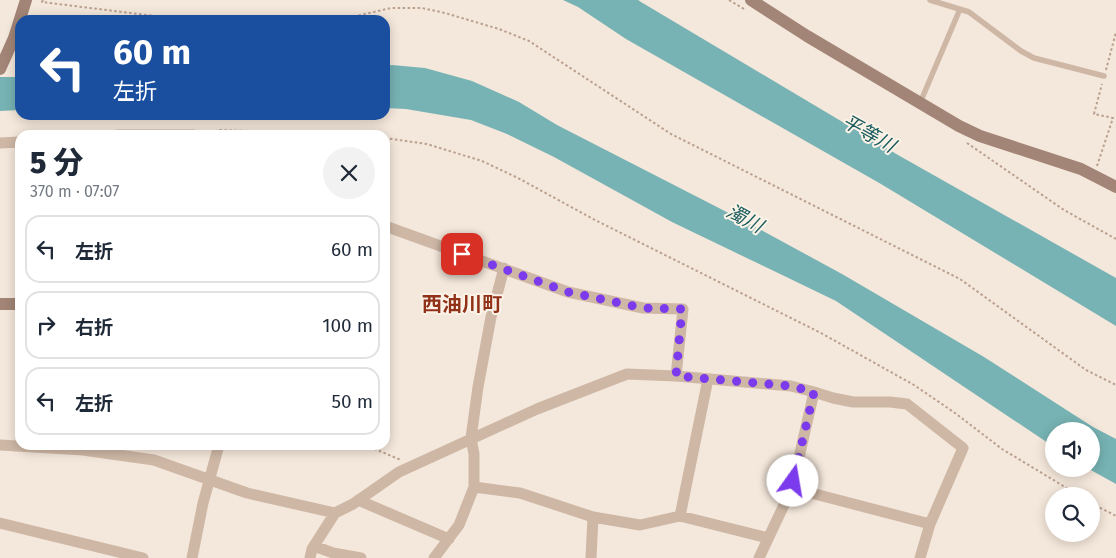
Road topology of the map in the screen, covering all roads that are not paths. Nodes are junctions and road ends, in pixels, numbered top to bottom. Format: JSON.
{"nodes":[{"id":1,"x":26,"y":0,"type":"edge"},
{"id":2,"x":751,"y":0,"type":"edge"},
{"id":3,"x":930,"y":0,"type":"edge"},
{"id":4,"x":960,"y":9,"type":"junction"},
{"id":5,"x":21,"y":15,"type":"edge"},
{"id":6,"x":15,"y":35,"type":"edge"},
{"id":7,"x":0,"y":69,"type":"edge"},
{"id":8,"x":1104,"y":76,"type":"road end"},
{"id":9,"x":920,"y":103,"type":"junction"},
{"id":10,"x":15,"y":142,"type":"edge"},
{"id":11,"x":0,"y":143,"type":"edge"},
{"id":12,"x":1116,"y":186,"type":"edge"},
{"id":13,"x":390,"y":228,"type":"edge"},
{"id":14,"x":504,"y":268,"type":"junction"},
{"id":15,"x":0,"y":304,"type":"edge"},
{"id":16,"x":15,"y":304,"type":"edge"},
{"id":17,"x":676,"y":376,"type":"junction"},
{"id":18,"x":708,"y":379,"type":"junction"},
{"id":19,"x":814,"y":392,"type":"junction"},
{"id":20,"x":471,"y":438,"type":"junction"},
{"id":21,"x":0,"y":445,"type":"edge"},
{"id":22,"x":15,"y":446,"type":"edge"},
{"id":23,"x":83,"y":450,"type":"edge"},
{"id":24,"x":218,"y":450,"type":"edge"},
{"id":25,"x":210,"y":480,"type":"junction"},
{"id":26,"x":474,"y":487,"type":"junction"},
{"id":27,"x":792,"y":488,"type":"junction"},
{"id":28,"x":358,"y":500,"type":"junction"},
{"id":29,"x":335,"y":513,"type":"junction"},
{"id":30,"x":680,"y":516,"type":"junction"},
{"id":31,"x":593,"y":517,"type":"junction"},
{"id":32,"x":0,"y":523,"type":"edge"},
{"id":33,"x":930,"y":524,"type":"junction"},
{"id":34,"x":768,"y":538,"type":"junction"},
{"id":35,"x":449,"y":539,"type":"junction"},
{"id":36,"x":314,"y":546,"type":"junction"},
{"id":37,"x":107,"y":554,"type":"edge"},
{"id":38,"x":143,"y":558,"type":"edge"},
{"id":39,"x":192,"y":558,"type":"edge"},
{"id":40,"x":310,"y":558,"type":"edge"},
{"id":41,"x":361,"y":558,"type":"edge"},
{"id":42,"x":434,"y":558,"type":"edge"},
{"id":43,"x":591,"y":558,"type":"edge"},
{"id":44,"x":759,"y":558,"type":"edge"},
{"id":45,"x":920,"y":558,"type":"edge"}],
"edges":[{"from":1,"to":5,"type":"street"},
{"from":2,"to":9,"type":"street"},
{"from":3,"to":4,"type":"lane"},
{"from":4,"to":8,"type":"lane"},
{"from":4,"to":9,"type":"lane"},
{"from":6,"to":7,"type":"street"},
{"from":9,"to":12,"type":"street"},
{"from":10,"to":11,"type":"street"},
{"from":13,"to":14,"type":"street"},
{"from":14,"to":17,"type":"street"},
{"from":14,"to":20,"type":"street"},
{"from":15,"to":16,"type":"street"},
{"from":17,"to":18,"type":"street"},
{"from":17,"to":20,"type":"street"},
{"from":18,"to":19,"type":"street"},
{"from":18,"to":30,"type":"street"},
{"from":19,"to":27,"type":"street"},
{"from":19,"to":33,"type":"street"},
{"from":20,"to":26,"type":"street"},
{"from":20,"to":28,"type":"street"},
{"from":21,"to":22,"type":"street"},
{"from":23,"to":25,"type":"street"},
{"from":24,"to":25,"type":"street"},
{"from":25,"to":29,"type":"street"},
{"from":25,"to":39,"type":"street"},
{"from":26,"to":31,"type":"street"},
{"from":26,"to":35,"type":"street"},
{"from":27,"to":33,"type":"street"},
{"from":27,"to":34,"type":"street"},
{"from":28,"to":29,"type":"street"},
{"from":28,"to":35,"type":"street"},
{"from":29,"to":36,"type":"street"},
{"from":30,"to":31,"type":"street"},
{"from":30,"to":34,"type":"street"},
{"from":31,"to":43,"type":"street"},
{"from":32,"to":37,"type":"street"},
{"from":33,"to":45,"type":"street"},
{"from":34,"to":44,"type":"street"},
{"from":35,"to":42,"type":"street"},
{"from":36,"to":40,"type":"street"},
{"from":36,"to":41,"type":"street"},
{"from":37,"to":38,"type":"street"}]}
